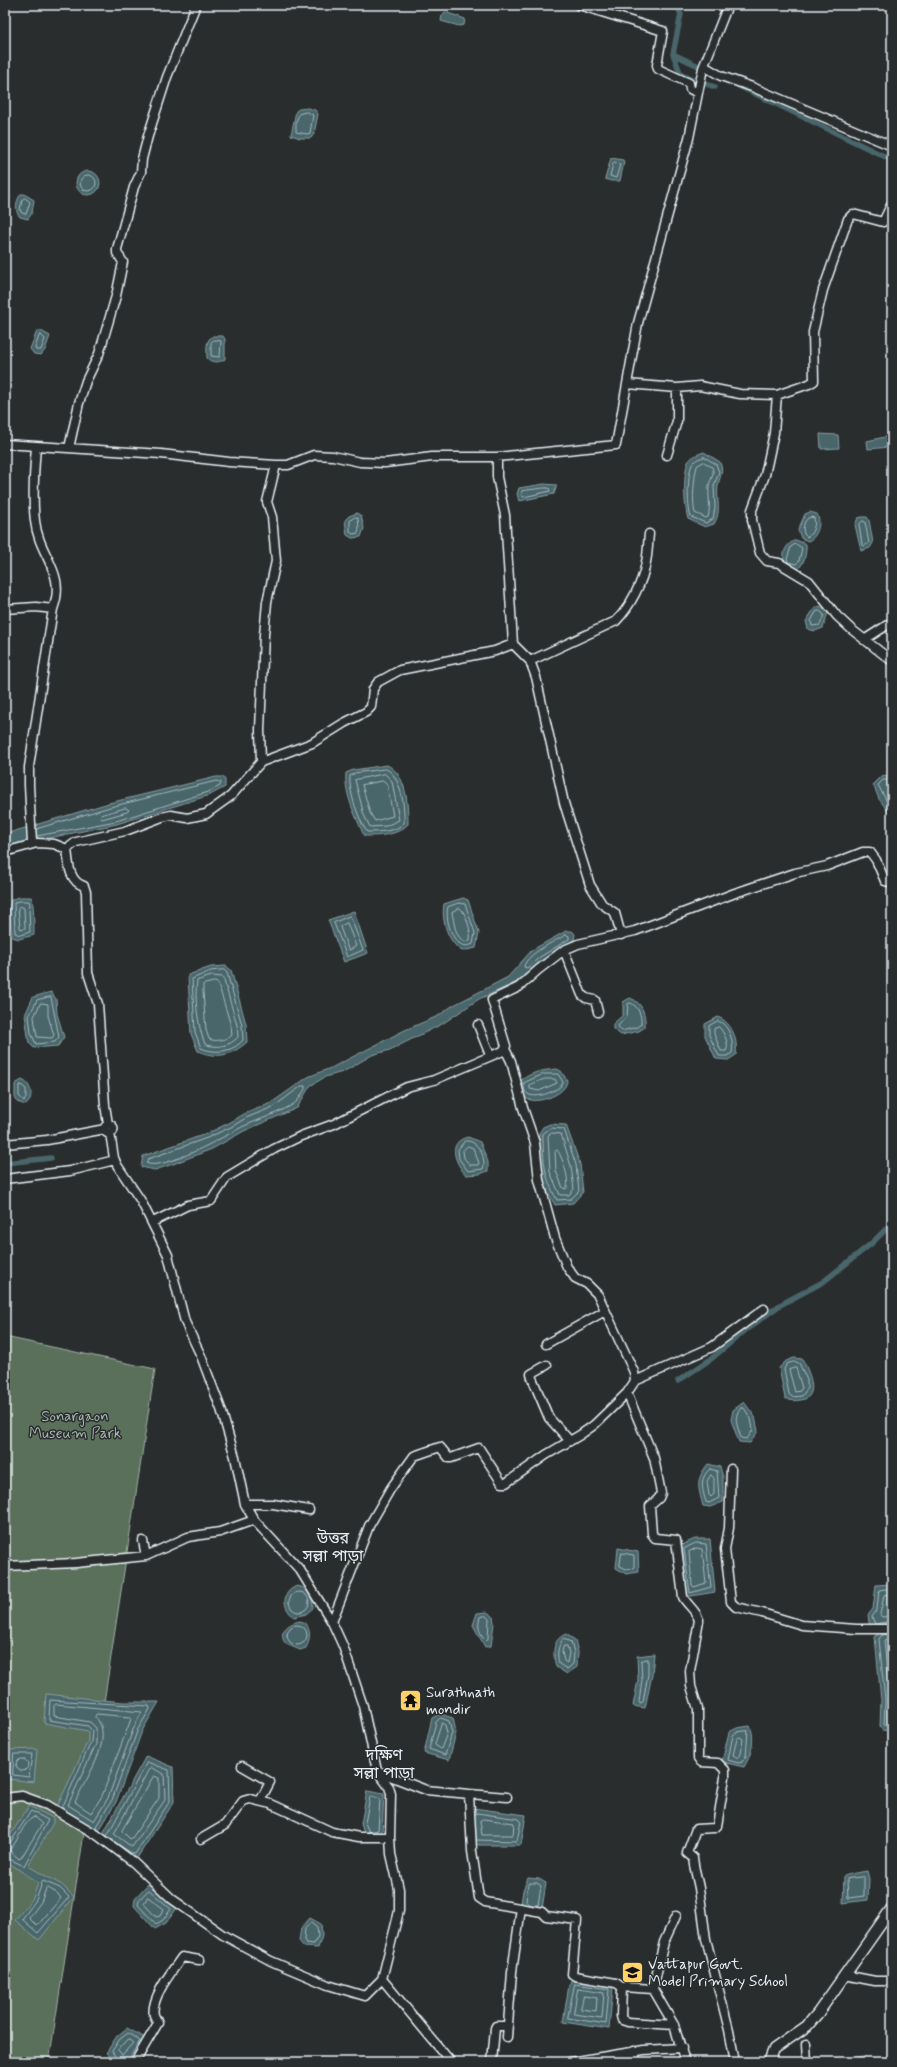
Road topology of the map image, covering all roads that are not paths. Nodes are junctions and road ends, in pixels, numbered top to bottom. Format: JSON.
{"nodes":[{"id":1,"x":196,"y":5,"type":"edge"},
{"id":2,"x":579,"y":5,"type":"edge"},
{"id":3,"x":728,"y":5,"type":"edge"},
{"id":4,"x":703,"y":67,"type":"junction"},
{"id":5,"x":698,"y":91,"type":"junction"},
{"id":6,"x":892,"y":146,"type":"edge"},
{"id":7,"x":892,"y":203,"type":"edge"},
{"id":8,"x":626,"y":384,"type":"junction"},
{"id":9,"x":677,"y":388,"type":"junction"},
{"id":10,"x":777,"y":395,"type":"junction"},
{"id":11,"x":5,"y":444,"type":"edge"},
{"id":12,"x":36,"y":447,"type":"junction"},
{"id":13,"x":69,"y":448,"type":"junction"},
{"id":14,"x":667,"y":455,"type":"dead end"},
{"id":15,"x":496,"y":457,"type":"junction"},
{"id":16,"x":276,"y":465,"type":"junction"},
{"id":17,"x":649,"y":534,"type":"dead end"},
{"id":18,"x":5,"y":609,"type":"edge"},
{"id":19,"x":53,"y":609,"type":"junction"},
{"id":20,"x":892,"y":622,"type":"edge"},
{"id":21,"x":864,"y":640,"type":"junction"},
{"id":22,"x":513,"y":644,"type":"junction"},
{"id":23,"x":530,"y":661,"type":"junction"},
{"id":24,"x":892,"y":661,"type":"edge"},
{"id":25,"x":261,"y":762,"type":"junction"},
{"id":26,"x":32,"y":843,"type":"junction"},
{"id":27,"x":67,"y":849,"type":"junction"},
{"id":28,"x":5,"y":852,"type":"edge"},
{"id":29,"x":892,"y":883,"type":"edge"},
{"id":30,"x":621,"y":935,"type":"junction"},
{"id":31,"x":564,"y":950,"type":"junction"},
{"id":32,"x":598,"y":1012,"type":"dead end"},
{"id":33,"x":478,"y":1025,"type":"dead end"},
{"id":34,"x":505,"y":1049,"type":"junction"},
{"id":35,"x":490,"y":1055,"type":"junction"},
{"id":36,"x":108,"y":1129,"type":"junction"},
{"id":37,"x":5,"y":1144,"type":"edge"},
{"id":38,"x":115,"y":1160,"type":"junction"},
{"id":39,"x":5,"y":1179,"type":"edge"},
{"id":40,"x":152,"y":1222,"type":"junction"},
{"id":41,"x":764,"y":1309,"type":"dead end"},
{"id":42,"x":605,"y":1311,"type":"junction"},
{"id":43,"x":546,"y":1344,"type":"dead end"},
{"id":44,"x":548,"y":1365,"type":"dead end"},
{"id":45,"x":635,"y":1381,"type":"junction"},
{"id":46,"x":627,"y":1393,"type":"junction"},
{"id":47,"x":570,"y":1441,"type":"junction"},
{"id":48,"x":731,"y":1469,"type":"dead end"},
{"id":49,"x":245,"y":1504,"type":"junction"},
{"id":50,"x":309,"y":1510,"type":"dead end"},
{"id":51,"x":254,"y":1520,"type":"junction"},
{"id":52,"x":143,"y":1541,"type":"dead end"},
{"id":53,"x":146,"y":1556,"type":"junction"},
{"id":54,"x":5,"y":1566,"type":"edge"},
{"id":55,"x":332,"y":1622,"type":"junction"},
{"id":56,"x":892,"y":1629,"type":"edge"},
{"id":57,"x":242,"y":1766,"type":"dead end"},
{"id":58,"x":377,"y":1771,"type":"junction"},
{"id":59,"x":469,"y":1794,"type":"junction"},
{"id":60,"x":507,"y":1797,"type":"dead end"},
{"id":61,"x":5,"y":1798,"type":"edge"},
{"id":62,"x":260,"y":1801,"type":"junction"},
{"id":63,"x":390,"y":1837,"type":"junction"},
{"id":64,"x":202,"y":1839,"type":"dead end"},
{"id":65,"x":521,"y":1908,"type":"junction"},
{"id":66,"x":892,"y":1908,"type":"edge"},
{"id":67,"x":676,"y":1916,"type":"dead end"},
{"id":68,"x":199,"y":1960,"type":"dead end"},
{"id":69,"x":844,"y":1975,"type":"junction"},
{"id":70,"x":382,"y":1979,"type":"junction"},
{"id":71,"x":892,"y":1981,"type":"edge"},
{"id":72,"x":622,"y":1986,"type":"junction"},
{"id":73,"x":653,"y":1989,"type":"junction"},
{"id":74,"x":674,"y":2025,"type":"junction"},
{"id":75,"x":508,"y":2026,"type":"junction"},
{"id":76,"x":507,"y":2037,"type":"dead end"},
{"id":77,"x":806,"y":2044,"type":"dead end"},
{"id":78,"x":682,"y":2048,"type":"junction"},
{"id":79,"x":634,"y":2051,"type":"junction"},
{"id":80,"x":582,"y":2061,"type":"edge"},
{"id":81,"x":135,"y":2062,"type":"edge"},
{"id":82,"x":451,"y":2062,"type":"edge"},
{"id":83,"x":492,"y":2062,"type":"edge"},
{"id":84,"x":570,"y":2062,"type":"edge"},
{"id":85,"x":636,"y":2062,"type":"edge"},
{"id":86,"x":685,"y":2062,"type":"edge"},
{"id":87,"x":735,"y":2062,"type":"edge"},
{"id":88,"x":769,"y":2062,"type":"edge"},
{"id":89,"x":807,"y":2062,"type":"edge"}],
"edges":[{"from":1,"to":13,"type":"street"},
{"from":2,"to":5,"type":"street"},
{"from":3,"to":4,"type":"street"},
{"from":4,"to":5,"type":"street"},
{"from":4,"to":6,"type":"street"},
{"from":5,"to":8,"type":"street"},
{"from":7,"to":10,"type":"street"},
{"from":8,"to":9,"type":"street"},
{"from":8,"to":15,"type":"street"},
{"from":9,"to":10,"type":"street"},
{"from":9,"to":14,"type":"street"},
{"from":10,"to":21,"type":"street"},
{"from":11,"to":12,"type":"street"},
{"from":12,"to":13,"type":"street"},
{"from":12,"to":19,"type":"street"},
{"from":13,"to":16,"type":"street"},
{"from":15,"to":16,"type":"street"},
{"from":15,"to":22,"type":"street"},
{"from":16,"to":25,"type":"street"},
{"from":17,"to":23,"type":"street"},
{"from":18,"to":19,"type":"street"},
{"from":19,"to":26,"type":"street"},
{"from":20,"to":21,"type":"street"},
{"from":21,"to":24,"type":"street"},
{"from":22,"to":23,"type":"street"},
{"from":22,"to":25,"type":"street"},
{"from":23,"to":30,"type":"street"},
{"from":25,"to":27,"type":"street"},
{"from":26,"to":27,"type":"street"},
{"from":26,"to":28,"type":"street"},
{"from":27,"to":36,"type":"street"},
{"from":29,"to":30,"type":"street"},
{"from":30,"to":31,"type":"street"},
{"from":31,"to":32,"type":"street"},
{"from":31,"to":34,"type":"street"},
{"from":33,"to":35,"type":"street"},
{"from":34,"to":35,"type":"street"},
{"from":34,"to":42,"type":"street"},
{"from":35,"to":40,"type":"street"},
{"from":36,"to":37,"type":"street"},
{"from":36,"to":38,"type":"street"},
{"from":38,"to":39,"type":"street"},
{"from":38,"to":40,"type":"street"},
{"from":40,"to":49,"type":"street"},
{"from":41,"to":45,"type":"street"},
{"from":42,"to":43,"type":"street"},
{"from":42,"to":45,"type":"street"},
{"from":44,"to":47,"type":"street"},
{"from":45,"to":46,"type":"street"},
{"from":46,"to":47,"type":"street"},
{"from":46,"to":87,"type":"street"},
{"from":47,"to":55,"type":"street"},
{"from":48,"to":56,"type":"street"},
{"from":49,"to":50,"type":"street"},
{"from":49,"to":51,"type":"street"},
{"from":51,"to":53,"type":"street"},
{"from":51,"to":55,"type":"street"},
{"from":52,"to":53,"type":"street"},
{"from":53,"to":54,"type":"street"},
{"from":55,"to":58,"type":"street"},
{"from":57,"to":62,"type":"street"},
{"from":58,"to":59,"type":"street"},
{"from":58,"to":63,"type":"street"},
{"from":59,"to":60,"type":"street"},
{"from":59,"to":65,"type":"street"},
{"from":61,"to":70,"type":"street"},
{"from":62,"to":63,"type":"street"},
{"from":62,"to":64,"type":"street"},
{"from":63,"to":70,"type":"street"},
{"from":65,"to":72,"type":"street"},
{"from":65,"to":75,"type":"street"},
{"from":66,"to":69,"type":"main road"},
{"from":67,"to":73,"type":"street"},
{"from":68,"to":81,"type":"street"},
{"from":69,"to":71,"type":"street"},
{"from":69,"to":88,"type":"main road"},
{"from":70,"to":82,"type":"street"},
{"from":72,"to":73,"type":"street"},
{"from":72,"to":74,"type":"street"},
{"from":73,"to":74,"type":"street"},
{"from":74,"to":78,"type":"street"},
{"from":75,"to":76,"type":"street"},
{"from":75,"to":83,"type":"street"},
{"from":77,"to":89,"type":"street"},
{"from":78,"to":79,"type":"street"},
{"from":78,"to":86,"type":"street"},
{"from":79,"to":80,"type":"street"},
{"from":79,"to":85,"type":"street"},
{"from":80,"to":84,"type":"street"}]}
